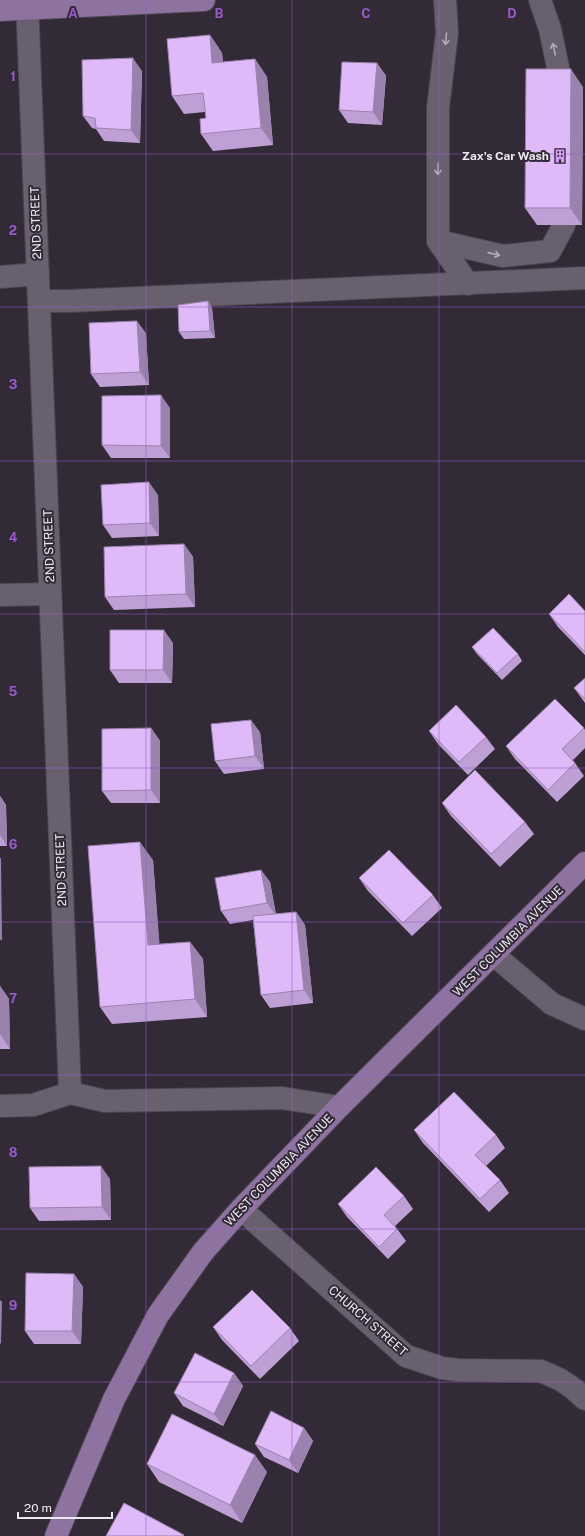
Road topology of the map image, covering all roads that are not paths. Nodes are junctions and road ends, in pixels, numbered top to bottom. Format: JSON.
{"nodes":[{"id":1,"x":204,"y":0,"type":"edge"},
{"id":2,"x":445,"y":0,"type":"edge"},
{"id":3,"x":540,"y":0,"type":"edge"},
{"id":4,"x":160,"y":1,"type":"edge"},
{"id":5,"x":27,"y":4,"type":"edge"},
{"id":6,"x":0,"y":10,"type":"edge"},
{"id":7,"x":562,"y":87,"type":"edge"},
{"id":8,"x":564,"y":225,"type":"edge"},
{"id":9,"x":438,"y":242,"type":"junction"},
{"id":10,"x":38,"y":274,"type":"junction"},
{"id":11,"x":0,"y":277,"type":"edge"},
{"id":12,"x":585,"y":278,"type":"edge"},
{"id":13,"x":468,"y":284,"type":"junction"},
{"id":14,"x":39,"y":301,"type":"junction"},
{"id":15,"x":50,"y":594,"type":"junction"},
{"id":16,"x":0,"y":595,"type":"edge"},
{"id":17,"x":585,"y":863,"type":"edge"},
{"id":18,"x":494,"y":955,"type":"junction"},
{"id":19,"x":585,"y":1019,"type":"edge"},
{"id":20,"x":70,"y":1093,"type":"junction"},
{"id":21,"x":0,"y":1106,"type":"edge"},
{"id":22,"x":339,"y":1107,"type":"junction"},
{"id":23,"x":241,"y":1209,"type":"junction"},
{"id":24,"x":585,"y":1399,"type":"edge"},
{"id":25,"x":56,"y":1536,"type":"edge"}],
"edges":[{"from":1,"to":4,"type":"main road"},
{"from":2,"to":9,"type":"street","one_way":true},
{"from":7,"to":3,"type":"street","one_way":true},
{"from":4,"to":5,"type":"main road"},
{"from":5,"to":6,"type":"main road"},
{"from":5,"to":10,"type":"street","name":"2ND STREET"},
{"from":9,"to":8,"type":"street","one_way":true},
{"from":9,"to":13,"type":"street"},
{"from":10,"to":11,"type":"street"},
{"from":10,"to":14,"type":"street","name":"2ND STREET"},
{"from":12,"to":13,"type":"street"},
{"from":13,"to":14,"type":"street"},
{"from":14,"to":15,"type":"street","name":"2ND STREET"},
{"from":15,"to":16,"type":"street"},
{"from":15,"to":20,"type":"street","name":"2ND STREET"},
{"from":17,"to":18,"type":"main road","name":"WEST COLUMBIA AVENUE"},
{"from":18,"to":19,"type":"street"},
{"from":18,"to":22,"type":"main road","name":"WEST COLUMBIA AVENUE"},
{"from":20,"to":21,"type":"street"},
{"from":20,"to":22,"type":"street"},
{"from":22,"to":23,"type":"main road","name":"WEST COLUMBIA AVENUE"},
{"from":23,"to":24,"type":"street","name":"CHURCH STREET"},
{"from":23,"to":25,"type":"main road","name":"WEST COLUMBIA AVENUE"}]}
